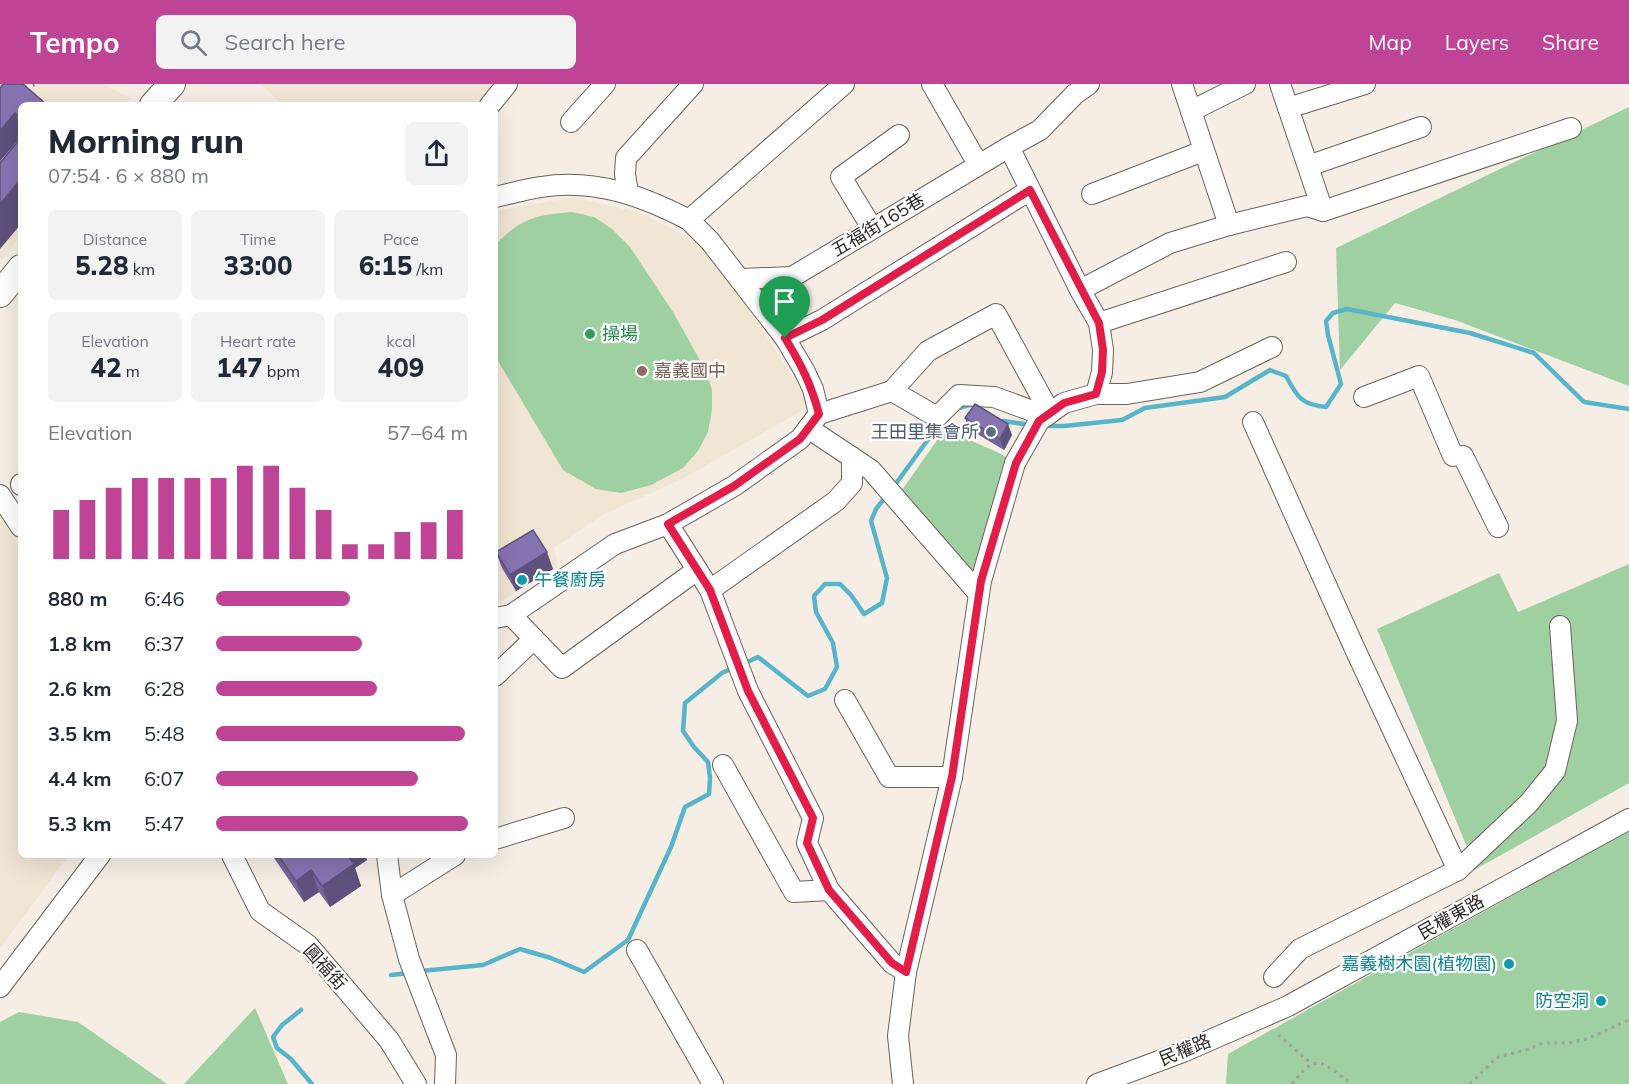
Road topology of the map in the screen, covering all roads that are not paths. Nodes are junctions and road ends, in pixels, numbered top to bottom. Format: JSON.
{"nodes":[{"id":1,"x":172,"y":84,"type":"edge"},
{"id":2,"x":507,"y":84,"type":"edge"},
{"id":3,"x":605,"y":84,"type":"edge"},
{"id":4,"x":844,"y":84,"type":"edge"},
{"id":5,"x":932,"y":84,"type":"edge"},
{"id":6,"x":1182,"y":84,"type":"edge"},
{"id":7,"x":1245,"y":84,"type":"edge"},
{"id":8,"x":1280,"y":84,"type":"edge"},
{"id":9,"x":1365,"y":84,"type":"edge"},
{"id":10,"x":683,"y":87,"type":"edge"},
{"id":11,"x":1078,"y":87,"type":"edge"},
{"id":12,"x":156,"y":102,"type":"edge"},
{"id":13,"x":492,"y":102,"type":"edge"},
{"id":14,"x":1288,"y":108,"type":"junction"},
{"id":15,"x":1191,"y":111,"type":"junction"},
{"id":16,"x":571,"y":122,"type":"dead end"},
{"id":17,"x":1421,"y":127,"type":"dead end"},
{"id":18,"x":1571,"y":128,"type":"dead end"},
{"id":19,"x":899,"y":135,"type":"dead end"},
{"id":20,"x":1009,"y":147,"type":"junction"},
{"id":21,"x":1203,"y":151,"type":"junction"},
{"id":22,"x":978,"y":164,"type":"junction"},
{"id":23,"x":1308,"y":166,"type":"junction"},
{"id":24,"x":1030,"y":190,"type":"junction"},
{"id":25,"x":628,"y":192,"type":"junction"},
{"id":26,"x":1092,"y":194,"type":"dead end"},
{"id":27,"x":498,"y":196,"type":"edge"},
{"id":28,"x":1323,"y":211,"type":"junction"},
{"id":29,"x":689,"y":220,"type":"junction"},
{"id":30,"x":1229,"y":225,"type":"junction"},
{"id":31,"x":872,"y":228,"type":"junction"},
{"id":32,"x":1286,"y":262,"type":"dead end"},
{"id":33,"x":18,"y":272,"type":"edge"},
{"id":34,"x":741,"y":279,"type":"junction"},
{"id":35,"x":1080,"y":290,"type":"junction"},
{"id":36,"x":0,"y":294,"type":"edge"},
{"id":37,"x":1099,"y":323,"type":"junction"},
{"id":38,"x":785,"y":338,"type":"junction"},
{"id":39,"x":1272,"y":347,"type":"dead end"},
{"id":40,"x":891,"y":391,"type":"junction"},
{"id":41,"x":1096,"y":394,"type":"junction"},
{"id":42,"x":1364,"y":397,"type":"dead end"},
{"id":43,"x":1048,"y":414,"type":"junction"},
{"id":44,"x":814,"y":421,"type":"junction"},
{"id":45,"x":1253,"y":422,"type":"dead end"},
{"id":46,"x":852,"y":457,"type":"junction"},
{"id":47,"x":0,"y":495,"type":"edge"},
{"id":48,"x":18,"y":522,"type":"edge"},
{"id":49,"x":668,"y":524,"type":"junction"},
{"id":50,"x":1498,"y":527,"type":"dead end"},
{"id":51,"x":697,"y":570,"type":"junction"},
{"id":52,"x":710,"y":590,"type":"junction"},
{"id":53,"x":979,"y":594,"type":"junction"},
{"id":54,"x":503,"y":617,"type":"edge"},
{"id":55,"x":1560,"y":626,"type":"dead end"},
{"id":56,"x":534,"y":639,"type":"junction"},
{"id":57,"x":498,"y":673,"type":"edge"},
{"id":58,"x":845,"y":700,"type":"dead end"},
{"id":59,"x":723,"y":765,"type":"dead end"},
{"id":60,"x":952,"y":777,"type":"junction"},
{"id":61,"x":564,"y":818,"type":"dead end"},
{"id":62,"x":1629,"y":819,"type":"edge"},
{"id":63,"x":498,"y":838,"type":"edge"},
{"id":64,"x":98,"y":858,"type":"edge"},
{"id":65,"x":234,"y":858,"type":"edge"},
{"id":66,"x":387,"y":858,"type":"edge"},
{"id":67,"x":450,"y":858,"type":"edge"},
{"id":68,"x":1458,"y":870,"type":"junction"},
{"id":69,"x":829,"y":890,"type":"junction"},
{"id":70,"x":392,"y":895,"type":"junction"},
{"id":71,"x":637,"y":950,"type":"dead end"},
{"id":72,"x":906,"y":972,"type":"junction"},
{"id":73,"x":1274,"y":977,"type":"dead end"},
{"id":74,"x":0,"y":987,"type":"edge"},
{"id":75,"x":1272,"y":1013,"type":"joint"},
{"id":76,"x":416,"y":1084,"type":"edge"},
{"id":77,"x":445,"y":1084,"type":"edge"},
{"id":78,"x":713,"y":1084,"type":"edge"},
{"id":79,"x":903,"y":1084,"type":"edge"},
{"id":80,"x":1097,"y":1084,"type":"edge"}],
"edges":[{"from":1,"to":12,"type":"main road"},
{"from":2,"to":13,"type":"street"},
{"from":3,"to":16,"type":"street"},
{"from":4,"to":29,"type":"street"},
{"from":5,"to":22,"type":"street"},
{"from":6,"to":15,"type":"street"},
{"from":7,"to":15,"type":"street"},
{"from":8,"to":14,"type":"street"},
{"from":9,"to":14,"type":"street"},
{"from":10,"to":25,"type":"street"},
{"from":11,"to":20,"type":"street","name":"五福街165巷"},
{"from":14,"to":23,"type":"street"},
{"from":15,"to":21,"type":"street"},
{"from":17,"to":23,"type":"street"},
{"from":18,"to":28,"type":"street"},
{"from":19,"to":31,"type":"street"},
{"from":20,"to":22,"type":"street","name":"五福街165巷"},
{"from":20,"to":24,"type":"street"},
{"from":21,"to":26,"type":"street"},
{"from":21,"to":30,"type":"street"},
{"from":22,"to":31,"type":"street","name":"五福街165巷"},
{"from":23,"to":28,"type":"street"},
{"from":24,"to":35,"type":"street"},
{"from":24,"to":38,"type":"street"},
{"from":25,"to":27,"type":"street"},
{"from":25,"to":29,"type":"street"},
{"from":28,"to":30,"type":"street"},
{"from":29,"to":34,"type":"street"},
{"from":30,"to":35,"type":"street"},
{"from":31,"to":34,"type":"street","name":"五福街165巷"},
{"from":32,"to":37,"type":"street"},
{"from":33,"to":36,"type":"main road"},
{"from":34,"to":38,"type":"street"},
{"from":35,"to":37,"type":"street"},
{"from":37,"to":41,"type":"street"},
{"from":38,"to":44,"type":"street"},
{"from":39,"to":41,"type":"street"},
{"from":40,"to":43,"type":"street"},
{"from":40,"to":43,"type":"street"},
{"from":40,"to":44,"type":"street"},
{"from":41,"to":43,"type":"street"},
{"from":42,"to":50,"type":"street"},
{"from":43,"to":53,"type":"street"},
{"from":44,"to":46,"type":"street"},
{"from":44,"to":49,"type":"street"},
{"from":45,"to":68,"type":"street"},
{"from":46,"to":52,"type":"street"},
{"from":46,"to":53,"type":"street"},
{"from":47,"to":48,"type":"street"},
{"from":49,"to":51,"type":"street"},
{"from":49,"to":54,"type":"street"},
{"from":51,"to":52,"type":"street"},
{"from":51,"to":56,"type":"street"},
{"from":52,"to":69,"type":"street"},
{"from":53,"to":60,"type":"street"},
{"from":54,"to":56,"type":"street"},
{"from":55,"to":68,"type":"street"},
{"from":56,"to":57,"type":"street"},
{"from":58,"to":60,"type":"street"},
{"from":59,"to":69,"type":"street"},
{"from":60,"to":72,"type":"street"},
{"from":61,"to":63,"type":"street"},
{"from":62,"to":75,"type":"street","name":"民權東路"},
{"from":64,"to":74,"type":"street"},
{"from":65,"to":76,"type":"street","name":"圓福街"},
{"from":66,"to":70,"type":"street"},
{"from":67,"to":70,"type":"street"},
{"from":68,"to":73,"type":"street"},
{"from":69,"to":72,"type":"street"},
{"from":70,"to":77,"type":"street"},
{"from":71,"to":78,"type":"street"},
{"from":72,"to":79,"type":"street"},
{"from":75,"to":80,"type":"street","name":"民權路"}]}
